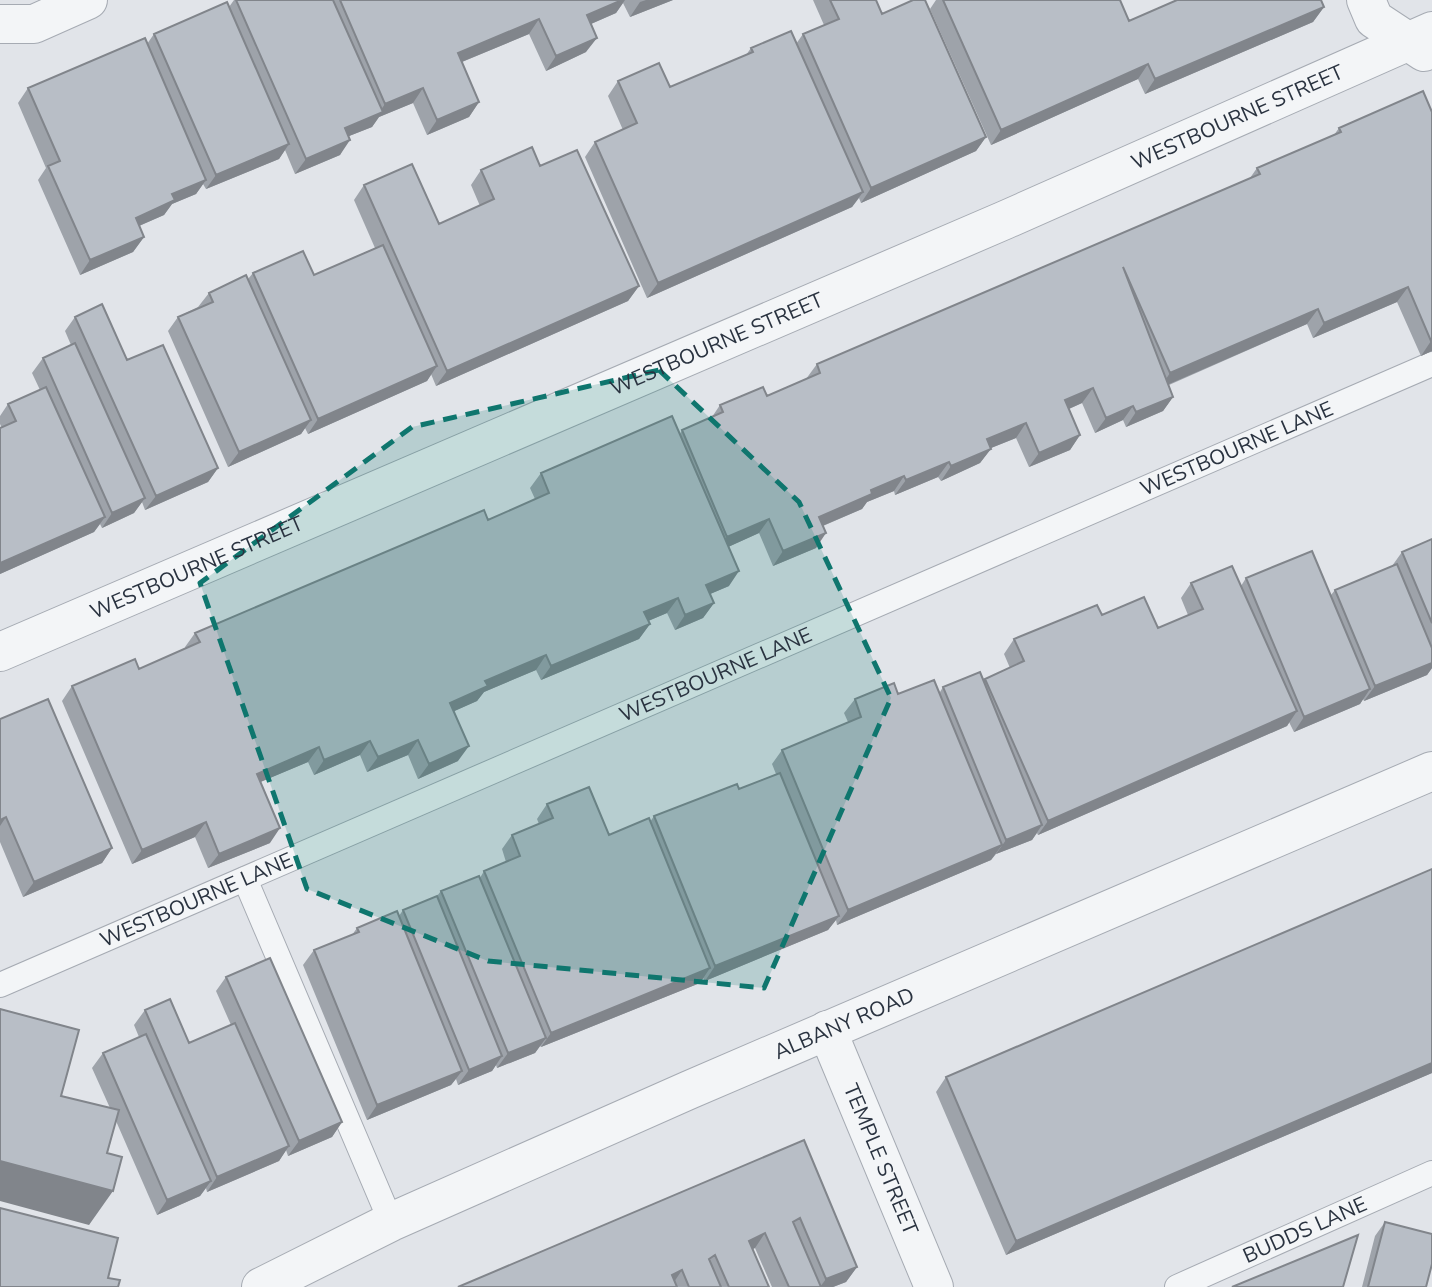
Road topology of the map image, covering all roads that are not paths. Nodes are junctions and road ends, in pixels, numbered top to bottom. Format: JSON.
{"nodes":[{"id":1,"x":88,"y":0,"type":"edge"},
{"id":2,"x":1366,"y":0,"type":"edge"},
{"id":3,"x":0,"y":24,"type":"edge"},
{"id":4,"x":1423,"y":43,"type":"edge"},
{"id":5,"x":1432,"y":365,"type":"edge"},
{"id":6,"x":0,"y":652,"type":"edge"},
{"id":7,"x":1432,"y":771,"type":"edge"},
{"id":8,"x":245,"y":879,"type":"junction"},
{"id":9,"x":0,"y":985,"type":"edge"},
{"id":10,"x":827,"y":1030,"type":"junction"},
{"id":11,"x":1432,"y":1173,"type":"edge"},
{"id":12,"x":391,"y":1222,"type":"junction"},
{"id":13,"x":261,"y":1287,"type":"edge"},
{"id":14,"x":934,"y":1287,"type":"edge"},
{"id":15,"x":1177,"y":1287,"type":"edge"}],
"edges":[{"from":1,"to":3,"type":"street"},
{"from":2,"to":4,"type":"street"},
{"from":4,"to":6,"type":"street","name":"WESTBOURNE STREET"},
{"from":5,"to":8,"type":"lane","name":"WESTBOURNE LANE"},
{"from":7,"to":10,"type":"street","name":"ALBANY ROAD"},
{"from":8,"to":9,"type":"lane","name":"WESTBOURNE LANE"},
{"from":8,"to":12,"type":"lane"},
{"from":10,"to":12,"type":"street","name":"ALBANY ROAD"},
{"from":10,"to":14,"type":"street","name":"TEMPLE STREET"},
{"from":11,"to":15,"type":"lane","name":"BUDDS LANE"},
{"from":12,"to":13,"type":"street","name":"ALBANY ROAD"}]}
